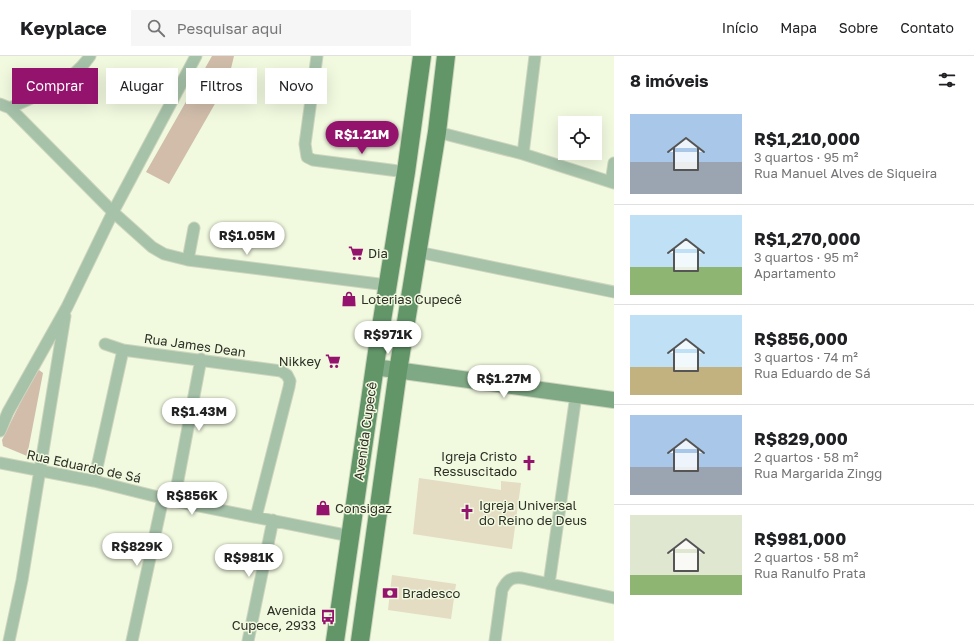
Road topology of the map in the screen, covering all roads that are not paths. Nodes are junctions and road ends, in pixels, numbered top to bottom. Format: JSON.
{"nodes":[{"id":1,"x":90,"y":56,"type":"edge"},
{"id":2,"x":196,"y":56,"type":"edge"},
{"id":3,"x":317,"y":56,"type":"edge"},
{"id":4,"x":422,"y":56,"type":"edge"},
{"id":5,"x":446,"y":56,"type":"edge"},
{"id":6,"x":535,"y":56,"type":"edge"},
{"id":7,"x":5,"y":106,"type":"edge"},
{"id":8,"x":437,"y":132,"type":"junction"},
{"id":9,"x":523,"y":154,"type":"junction"},
{"id":10,"x":614,"y":163,"type":"edge"},
{"id":11,"x":406,"y":172,"type":"junction"},
{"id":12,"x":613,"y":183,"type":"edge"},
{"id":13,"x":113,"y":212,"type":"junction"},
{"id":14,"x":194,"y":228,"type":"dead end"},
{"id":15,"x":418,"y":252,"type":"junction"},
{"id":16,"x":188,"y":260,"type":"junction"},
{"id":17,"x":387,"y":285,"type":"junction"},
{"id":18,"x":614,"y":292,"type":"edge"},
{"id":19,"x":67,"y":308,"type":"junction"},
{"id":20,"x":105,"y":344,"type":"dead end"},
{"id":21,"x":123,"y":350,"type":"junction"},
{"id":22,"x":202,"y":359,"type":"junction"},
{"id":23,"x":374,"y":367,"type":"junction"},
{"id":24,"x":398,"y":371,"type":"junction"},
{"id":25,"x":576,"y":395,"type":"junction"},
{"id":26,"x":614,"y":400,"type":"edge"},
{"id":27,"x":0,"y":431,"type":"edge"},
{"id":28,"x":0,"y":463,"type":"edge"},
{"id":29,"x":39,"y":471,"type":"junction"},
{"id":30,"x":94,"y":481,"type":"junction"},
{"id":31,"x":168,"y":500,"type":"junction"},
{"id":32,"x":256,"y":517,"type":"junction"},
{"id":33,"x":273,"y":520,"type":"junction"},
{"id":34,"x":350,"y":536,"type":"junction"},
{"id":35,"x":549,"y":584,"type":"junction"},
{"id":36,"x":614,"y":598,"type":"edge"},
{"id":37,"x":9,"y":641,"type":"edge"},
{"id":38,"x":132,"y":641,"type":"edge"},
{"id":39,"x":248,"y":641,"type":"edge"},
{"id":40,"x":335,"y":641,"type":"edge"},
{"id":41,"x":360,"y":641,"type":"edge"},
{"id":42,"x":494,"y":641,"type":"edge"}],
"edges":[{"from":1,"to":7,"type":"street"},
{"from":2,"to":13,"type":"street"},
{"from":3,"to":11,"type":"street"},
{"from":4,"to":11,"type":"main road","name":"Avenida Cupecê"},
{"from":5,"to":8,"type":"main road","name":"Avenida Cupecê"},
{"from":6,"to":9,"type":"street"},
{"from":7,"to":13,"type":"street"},
{"from":8,"to":9,"type":"street"},
{"from":8,"to":15,"type":"main road","name":"Avenida Cupecê"},
{"from":9,"to":12,"type":"street"},
{"from":10,"to":12,"type":"street"},
{"from":11,"to":17,"type":"main road","name":"Avenida Cupecê"},
{"from":13,"to":16,"type":"street"},
{"from":13,"to":19,"type":"street"},
{"from":14,"to":16,"type":"street"},
{"from":15,"to":18,"type":"street"},
{"from":15,"to":24,"type":"main road","name":"Avenida Cupecê"},
{"from":16,"to":17,"type":"street"},
{"from":17,"to":23,"type":"main road","name":"Avenida Cupecê"},
{"from":19,"to":27,"type":"street"},
{"from":19,"to":29,"type":"street"},
{"from":20,"to":21,"type":"street","name":"Rua James Dean"},
{"from":21,"to":22,"type":"street","name":"Rua James Dean"},
{"from":21,"to":30,"type":"street"},
{"from":22,"to":31,"type":"street"},
{"from":22,"to":32,"type":"street","name":"Rua James Dean"},
{"from":23,"to":24,"type":"street"},
{"from":23,"to":34,"type":"main road","name":"Avenida Cupecê"},
{"from":24,"to":25,"type":"street"},
{"from":24,"to":41,"type":"main road","name":"Avenida Cupecê"},
{"from":25,"to":26,"type":"street"},
{"from":25,"to":35,"type":"street"},
{"from":28,"to":29,"type":"street","name":"Rua Eduardo de Sá"},
{"from":29,"to":30,"type":"street","name":"Rua Eduardo de Sá"},
{"from":29,"to":37,"type":"street"},
{"from":30,"to":31,"type":"street","name":"Rua Eduardo de Sá"},
{"from":31,"to":32,"type":"street","name":"Rua Eduardo de Sá"},
{"from":31,"to":38,"type":"street"},
{"from":32,"to":33,"type":"street","name":"Rua Eduardo de Sá"},
{"from":33,"to":34,"type":"street","name":"Rua Eduardo de Sá"},
{"from":33,"to":39,"type":"street"},
{"from":34,"to":40,"type":"main road","name":"Avenida Cupecê"},
{"from":35,"to":36,"type":"street"},
{"from":35,"to":42,"type":"street"}]}
